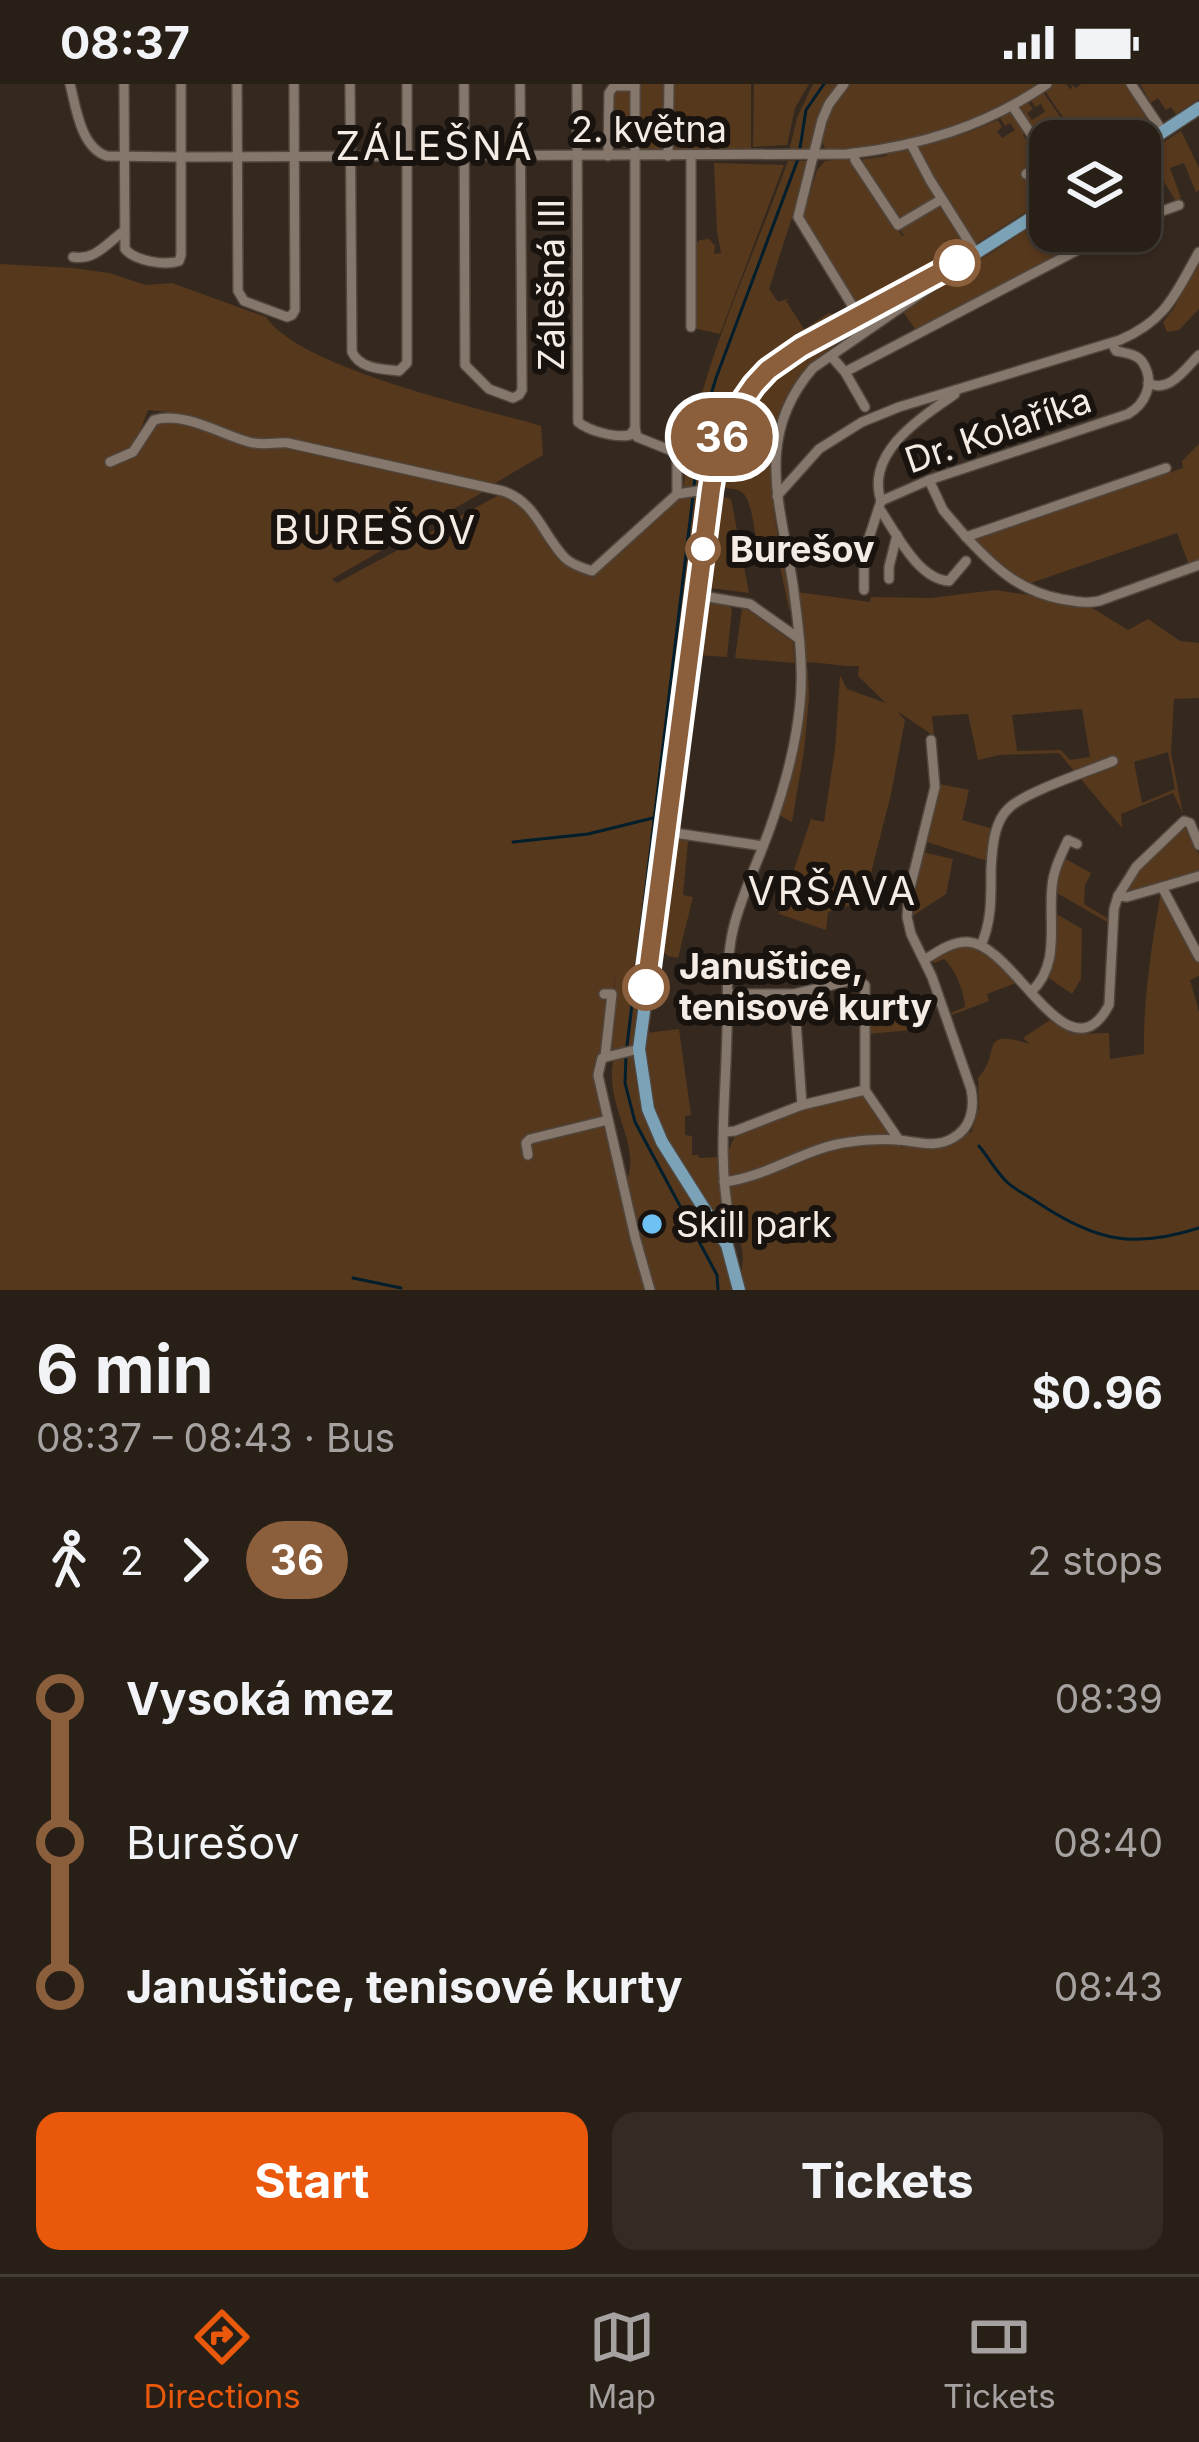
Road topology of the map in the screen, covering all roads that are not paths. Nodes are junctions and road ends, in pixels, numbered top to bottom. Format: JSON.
{"nodes":[{"id":1,"x":70,"y":84,"type":"edge"},
{"id":2,"x":124,"y":84,"type":"edge"},
{"id":3,"x":181,"y":84,"type":"edge"},
{"id":4,"x":237,"y":84,"type":"edge"},
{"id":5,"x":294,"y":84,"type":"edge"},
{"id":6,"x":350,"y":84,"type":"edge"},
{"id":7,"x":407,"y":84,"type":"edge"},
{"id":8,"x":464,"y":84,"type":"edge"},
{"id":9,"x":520,"y":84,"type":"edge"},
{"id":10,"x":578,"y":84,"type":"edge"},
{"id":11,"x":668,"y":84,"type":"edge"},
{"id":12,"x":844,"y":84,"type":"edge"},
{"id":13,"x":1047,"y":84,"type":"edge"},
{"id":14,"x":1131,"y":84,"type":"edge"},
{"id":15,"x":635,"y":85,"type":"edge"},
{"id":16,"x":1013,"y":106,"type":"junction"},
{"id":17,"x":1199,"y":108,"type":"edge"},
{"id":18,"x":1029,"y":130,"type":"edge"},
{"id":19,"x":1163,"y":132,"type":"joint"},
{"id":20,"x":911,"y":144,"type":"junction"},
{"id":21,"x":854,"y":153,"type":"junction"},
{"id":22,"x":407,"y":155,"type":"junction"},
{"id":23,"x":635,"y":155,"type":"junction"},
{"id":24,"x":691,"y":155,"type":"junction"},
{"id":25,"x":812,"y":155,"type":"junction"},
{"id":26,"x":238,"y":156,"type":"junction"},
{"id":27,"x":294,"y":156,"type":"junction"},
{"id":28,"x":350,"y":156,"type":"junction"},
{"id":29,"x":464,"y":156,"type":"junction"},
{"id":30,"x":521,"y":156,"type":"junction"},
{"id":31,"x":578,"y":156,"type":"junction"},
{"id":32,"x":608,"y":156,"type":"junction"},
{"id":33,"x":668,"y":156,"type":"junction"},
{"id":34,"x":123,"y":157,"type":"junction"},
{"id":35,"x":181,"y":158,"type":"junction"},
{"id":36,"x":1029,"y":172,"type":"edge"},
{"id":37,"x":1026,"y":174,"type":"dead end"},
{"id":38,"x":942,"y":199,"type":"junction"},
{"id":39,"x":1179,"y":206,"type":"dead end"},
{"id":40,"x":1161,"y":212,"type":"edge"},
{"id":41,"x":1029,"y":219,"type":"edge"},
{"id":42,"x":124,"y":231,"type":"junction"},
{"id":43,"x":1062,"y":252,"type":"edge"},
{"id":44,"x":1199,"y":252,"type":"edge"},
{"id":45,"x":976,"y":253,"type":"junction"},
{"id":46,"x":73,"y":257,"type":"dead end"},
{"id":47,"x":929,"y":288,"type":"dead end"},
{"id":48,"x":858,"y":316,"type":"junction"},
{"id":49,"x":691,"y":327,"type":"dead end"},
{"id":50,"x":1112,"y":343,"type":"junction"},
{"id":51,"x":1199,"y":355,"type":"edge"},
{"id":52,"x":831,"y":356,"type":"junction"},
{"id":53,"x":844,"y":372,"type":"junction"},
{"id":54,"x":1148,"y":382,"type":"junction"},
{"id":55,"x":965,"y":388,"type":"junction"},
{"id":56,"x":865,"y":407,"type":"dead end"},
{"id":57,"x":899,"y":407,"type":"junction"},
{"id":58,"x":913,"y":423,"type":"junction"},
{"id":59,"x":635,"y":428,"type":"junction"},
{"id":60,"x":110,"y":462,"type":"dead end"},
{"id":61,"x":1166,"y":468,"type":"dead end"},
{"id":62,"x":929,"y":480,"type":"junction"},
{"id":63,"x":707,"y":489,"type":"junction"},
{"id":64,"x":680,"y":493,"type":"junction"},
{"id":65,"x":777,"y":496,"type":"junction"},
{"id":66,"x":880,"y":504,"type":"junction"},
{"id":67,"x":897,"y":535,"type":"junction"},
{"id":68,"x":966,"y":537,"type":"junction"},
{"id":69,"x":959,"y":565,"type":"dead end"},
{"id":70,"x":1199,"y":565,"type":"edge"},
{"id":71,"x":890,"y":579,"type":"dead end"},
{"id":72,"x":864,"y":590,"type":"dead end"},
{"id":73,"x":698,"y":595,"type":"junction"},
{"id":74,"x":798,"y":638,"type":"junction"},
{"id":75,"x":932,"y":740,"type":"dead end"},
{"id":76,"x":1113,"y":761,"type":"dead end"},
{"id":77,"x":668,"y":832,"type":"junction"},
{"id":78,"x":1068,"y":840,"type":"dead end"},
{"id":79,"x":1199,"y":845,"type":"edge"},
{"id":80,"x":763,"y":846,"type":"junction"},
{"id":81,"x":1199,"y":876,"type":"edge"},
{"id":82,"x":1162,"y":887,"type":"junction"},
{"id":83,"x":1118,"y":896,"type":"junction"},
{"id":84,"x":982,"y":945,"type":"junction"},
{"id":85,"x":1199,"y":957,"type":"edge"},
{"id":86,"x":924,"y":960,"type":"junction"},
{"id":87,"x":1030,"y":992,"type":"junction"},
{"id":88,"x":604,"y":994,"type":"dead end"},
{"id":89,"x":729,"y":994,"type":"junction"},
{"id":90,"x":794,"y":994,"type":"junction"},
{"id":91,"x":628,"y":1052,"type":"junction"},
{"id":92,"x":605,"y":1057,"type":"junction"},
{"id":93,"x":865,"y":1090,"type":"junction"},
{"id":94,"x":802,"y":1105,"type":"junction"},
{"id":95,"x":608,"y":1120,"type":"junction"},
{"id":96,"x":725,"y":1132,"type":"junction"},
{"id":97,"x":899,"y":1140,"type":"junction"},
{"id":98,"x":528,"y":1155,"type":"dead end"},
{"id":99,"x":724,"y":1182,"type":"junction"},
{"id":100,"x":721,"y":1235,"type":"junction"},
{"id":101,"x":650,"y":1290,"type":"edge"},
{"id":102,"x":739,"y":1290,"type":"edge"}],
"edges":[{"from":1,"to":34,"type":"street"},
{"from":2,"to":34,"type":"street"},
{"from":3,"to":35,"type":"street"},
{"from":4,"to":26,"type":"street"},
{"from":5,"to":27,"type":"street"},
{"from":6,"to":28,"type":"street"},
{"from":7,"to":22,"type":"street"},
{"from":8,"to":29,"type":"street"},
{"from":9,"to":30,"type":"street"},
{"from":10,"to":31,"type":"street","name":"Zálešná III"},
{"from":11,"to":33,"type":"street"},
{"from":12,"to":25,"type":"street"},
{"from":13,"to":16,"type":"street","name":"2. května"},
{"from":14,"to":19,"type":"street"},
{"from":15,"to":23,"type":"street"},
{"from":15,"to":32,"type":"street"},
{"from":16,"to":18,"type":"street"},
{"from":16,"to":20,"type":"street","name":"2. května"},
{"from":17,"to":19,"type":"main road"},
{"from":20,"to":21,"type":"street","name":"2. května"},
{"from":20,"to":38,"type":"street"},
{"from":21,"to":25,"type":"street","name":"2. května"},
{"from":21,"to":38,"type":"street"},
{"from":22,"to":28,"type":"street","name":"2. května"},
{"from":22,"to":28,"type":"street"},
{"from":22,"to":29,"type":"street","name":"2. května"},
{"from":23,"to":32,"type":"street","name":"2. května"},
{"from":23,"to":33,"type":"street","name":"2. května"},
{"from":23,"to":59,"type":"street"},
{"from":24,"to":25,"type":"street","name":"2. května"},
{"from":24,"to":33,"type":"street","name":"2. května"},
{"from":24,"to":49,"type":"street"},
{"from":25,"to":48,"type":"street"},
{"from":26,"to":27,"type":"street","name":"2. května"},
{"from":26,"to":27,"type":"street"},
{"from":26,"to":35,"type":"street","name":"2. května"},
{"from":27,"to":28,"type":"street","name":"2. května"},
{"from":29,"to":30,"type":"street","name":"2. května"},
{"from":29,"to":30,"type":"street"},
{"from":30,"to":31,"type":"street","name":"2. května"},
{"from":31,"to":32,"type":"street","name":"2. května"},
{"from":31,"to":59,"type":"street","name":"Zálešná III"},
{"from":34,"to":35,"type":"street","name":"2. května"},
{"from":34,"to":42,"type":"street"},
{"from":35,"to":42,"type":"street"},
{"from":36,"to":37,"type":"street"},
{"from":38,"to":45,"type":"street"},
{"from":39,"to":40,"type":"street"},
{"from":41,"to":45,"type":"main road"},
{"from":42,"to":46,"type":"street"},
{"from":43,"to":53,"type":"street"},
{"from":44,"to":50,"type":"street"},
{"from":45,"to":48,"type":"main road"},
{"from":47,"to":52,"type":"street"},
{"from":48,"to":63,"type":"main road"},
{"from":50,"to":54,"type":"street","name":"Dr. Kolaříka"},
{"from":50,"to":55,"type":"street"},
{"from":51,"to":54,"type":"street"},
{"from":52,"to":53,"type":"street"},
{"from":52,"to":65,"type":"street"},
{"from":53,"to":56,"type":"street"},
{"from":54,"to":62,"type":"street","name":"Dr. Kolaříka"},
{"from":55,"to":57,"type":"street"},
{"from":55,"to":58,"type":"street"},
{"from":57,"to":58,"type":"street"},
{"from":57,"to":65,"type":"street"},
{"from":58,"to":66,"type":"street"},
{"from":59,"to":64,"type":"street"},
{"from":60,"to":64,"type":"street"},
{"from":61,"to":68,"type":"street"},
{"from":62,"to":66,"type":"street","name":"Dr. Kolaříka"},
{"from":62,"to":68,"type":"street"},
{"from":63,"to":64,"type":"street"},
{"from":63,"to":73,"type":"main road"},
{"from":65,"to":74,"type":"street"},
{"from":66,"to":67,"type":"street"},
{"from":66,"to":72,"type":"street","name":"Dr. Kolaříka"},
{"from":67,"to":69,"type":"street"},
{"from":67,"to":71,"type":"street"},
{"from":68,"to":70,"type":"street"},
{"from":73,"to":74,"type":"street"},
{"from":73,"to":77,"type":"main road"},
{"from":74,"to":80,"type":"street"},
{"from":75,"to":86,"type":"street"},
{"from":76,"to":84,"type":"street"},
{"from":77,"to":80,"type":"street"},
{"from":77,"to":91,"type":"main road"},
{"from":78,"to":87,"type":"street"},
{"from":79,"to":83,"type":"street"},
{"from":80,"to":89,"type":"street"},
{"from":81,"to":82,"type":"street"},
{"from":82,"to":83,"type":"street"},
{"from":82,"to":85,"type":"street"},
{"from":83,"to":87,"type":"street"},
{"from":84,"to":86,"type":"street"},
{"from":84,"to":87,"type":"street"},
{"from":86,"to":97,"type":"street"},
{"from":88,"to":92,"type":"street"},
{"from":89,"to":90,"type":"street"},
{"from":89,"to":96,"type":"street"},
{"from":90,"to":93,"type":"street"},
{"from":90,"to":94,"type":"street"},
{"from":91,"to":92,"type":"street"},
{"from":91,"to":100,"type":"main road"},
{"from":92,"to":95,"type":"street"},
{"from":93,"to":94,"type":"street"},
{"from":93,"to":97,"type":"street"},
{"from":94,"to":96,"type":"street"},
{"from":95,"to":98,"type":"street"},
{"from":95,"to":101,"type":"street"},
{"from":96,"to":99,"type":"street"},
{"from":97,"to":99,"type":"street"},
{"from":99,"to":100,"type":"street"},
{"from":100,"to":102,"type":"main road"}]}
